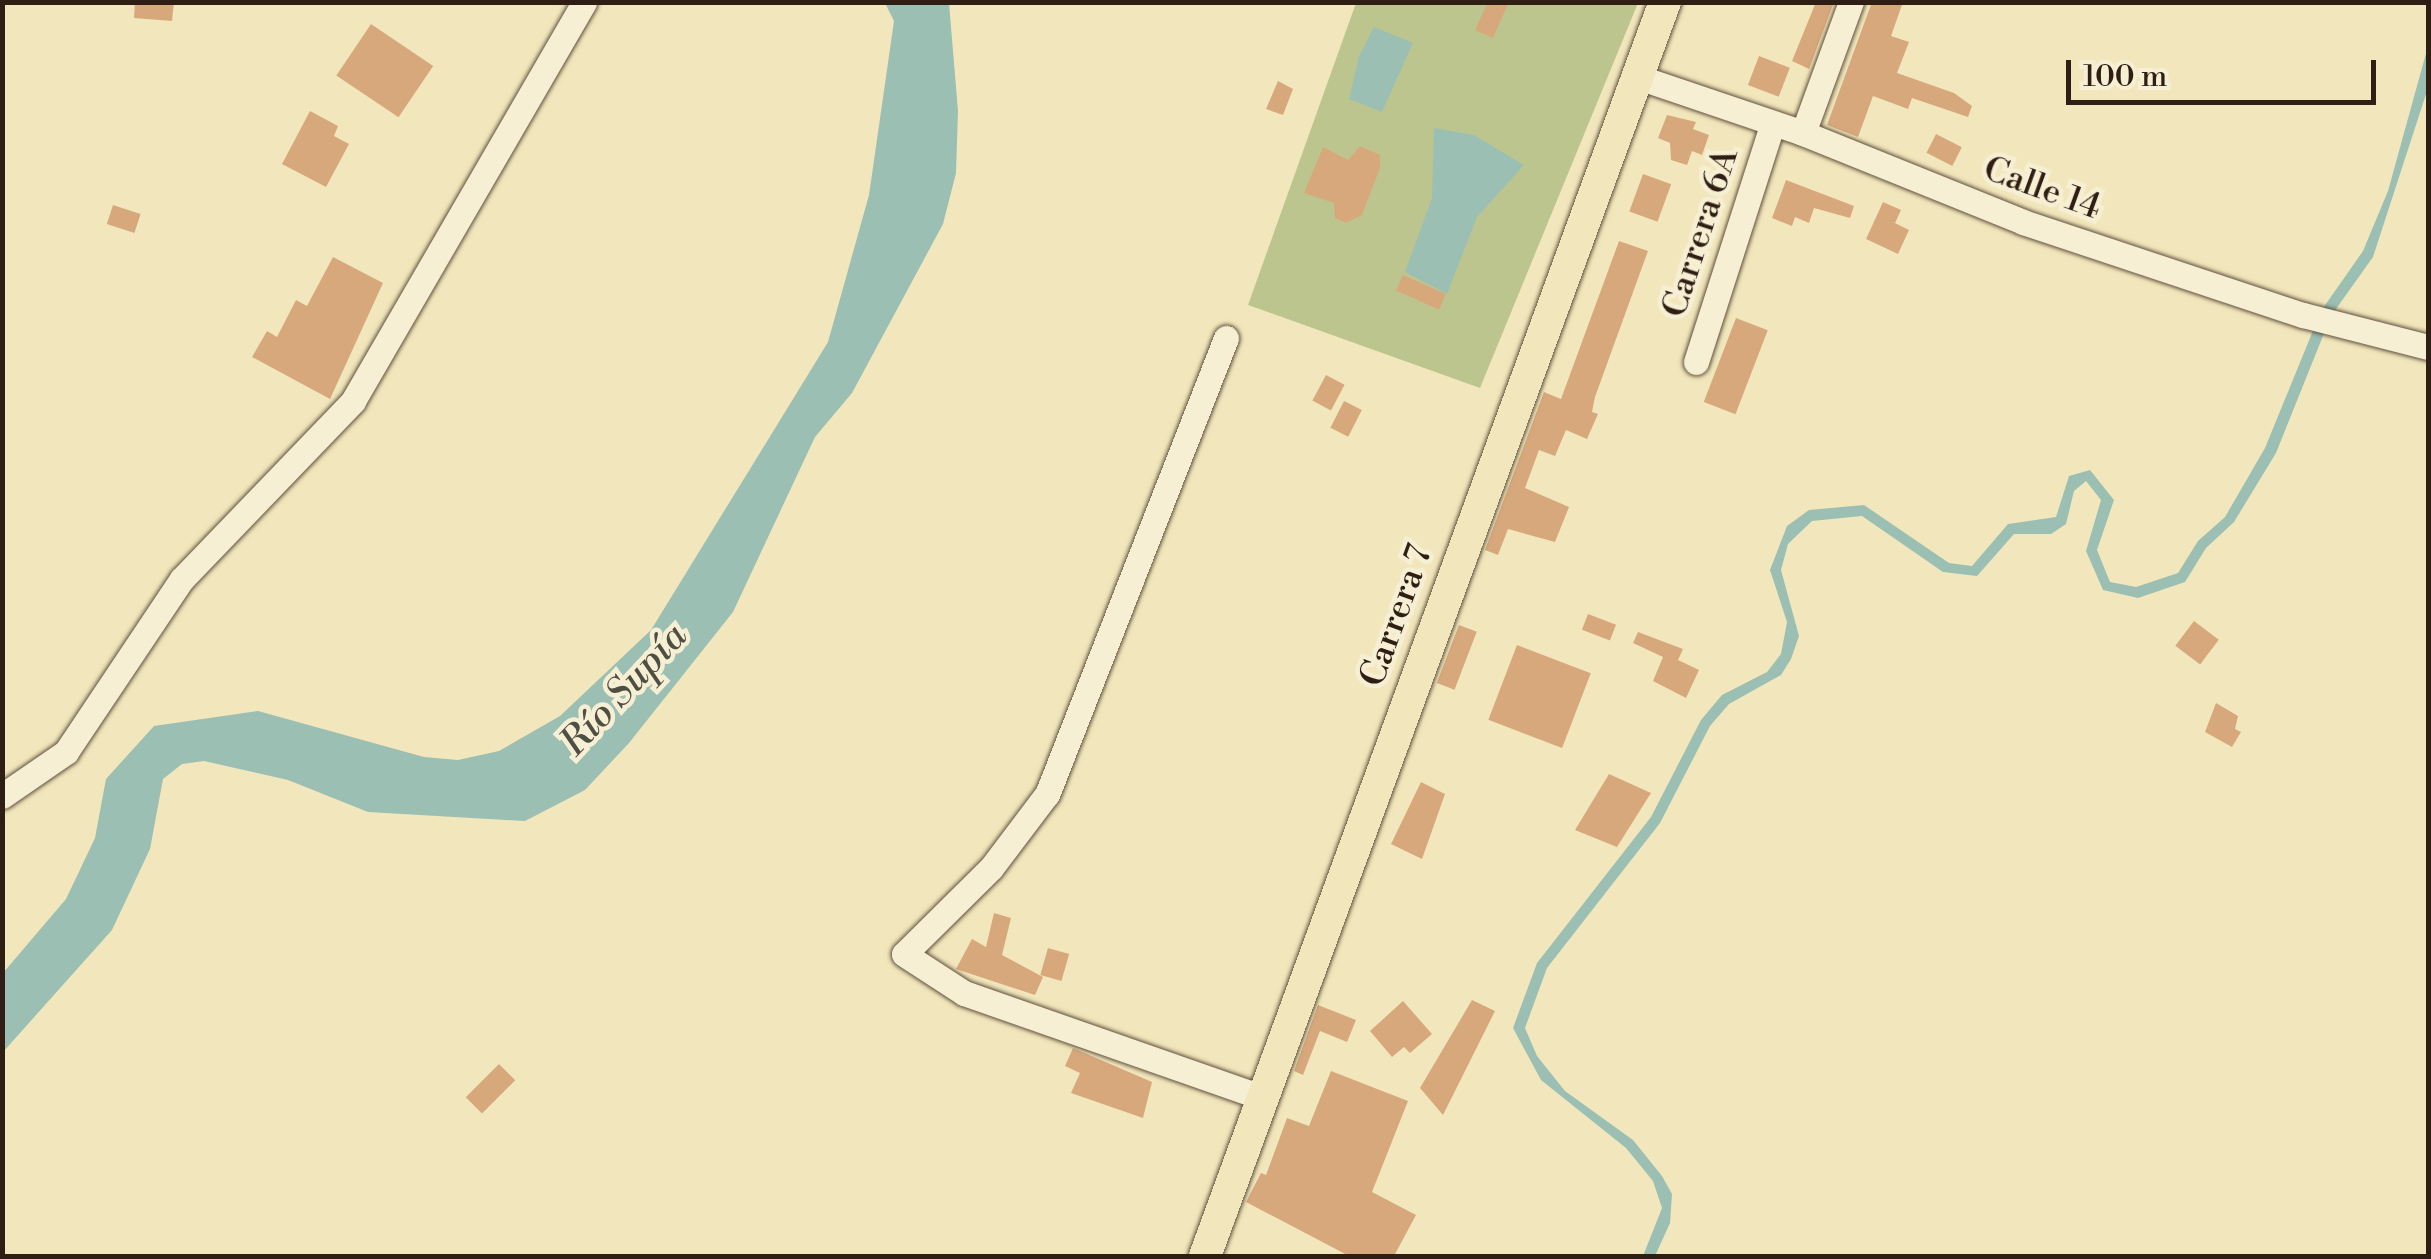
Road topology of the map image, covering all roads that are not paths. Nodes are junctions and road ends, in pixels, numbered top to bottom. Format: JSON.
{"nodes":[{"id":1,"x":584,"y":2,"type":"edge"},
{"id":2,"x":1664,"y":2,"type":"edge"},
{"id":3,"x":1851,"y":2,"type":"edge"},
{"id":4,"x":1638,"y":77,"type":"junction"},
{"id":5,"x":1772,"y":124,"type":"junction"},
{"id":6,"x":1803,"y":134,"type":"junction"},
{"id":7,"x":1226,"y":338,"type":"dead end"},
{"id":8,"x":2428,"y":347,"type":"edge"},
{"id":9,"x":1696,"y":362,"type":"dead end"},
{"id":10,"x":2,"y":796,"type":"edge"},
{"id":11,"x":1263,"y":1098,"type":"junction"},
{"id":12,"x":1205,"y":1256,"type":"edge"}],
"edges":[{"from":1,"to":10,"type":"street"},
{"from":2,"to":4,"type":"main road","name":"Carrera 7"},
{"from":3,"to":6,"type":"street"},
{"from":4,"to":5,"type":"street","name":"Calle 14"},
{"from":4,"to":11,"type":"main road","name":"Carrera 7"},
{"from":5,"to":6,"type":"street","name":"Calle 14"},
{"from":5,"to":9,"type":"street","name":"Carrera 6A"},
{"from":6,"to":8,"type":"street","name":"Calle 14"},
{"from":7,"to":11,"type":"street"},
{"from":11,"to":12,"type":"main road","name":"Carrera 7"}]}
